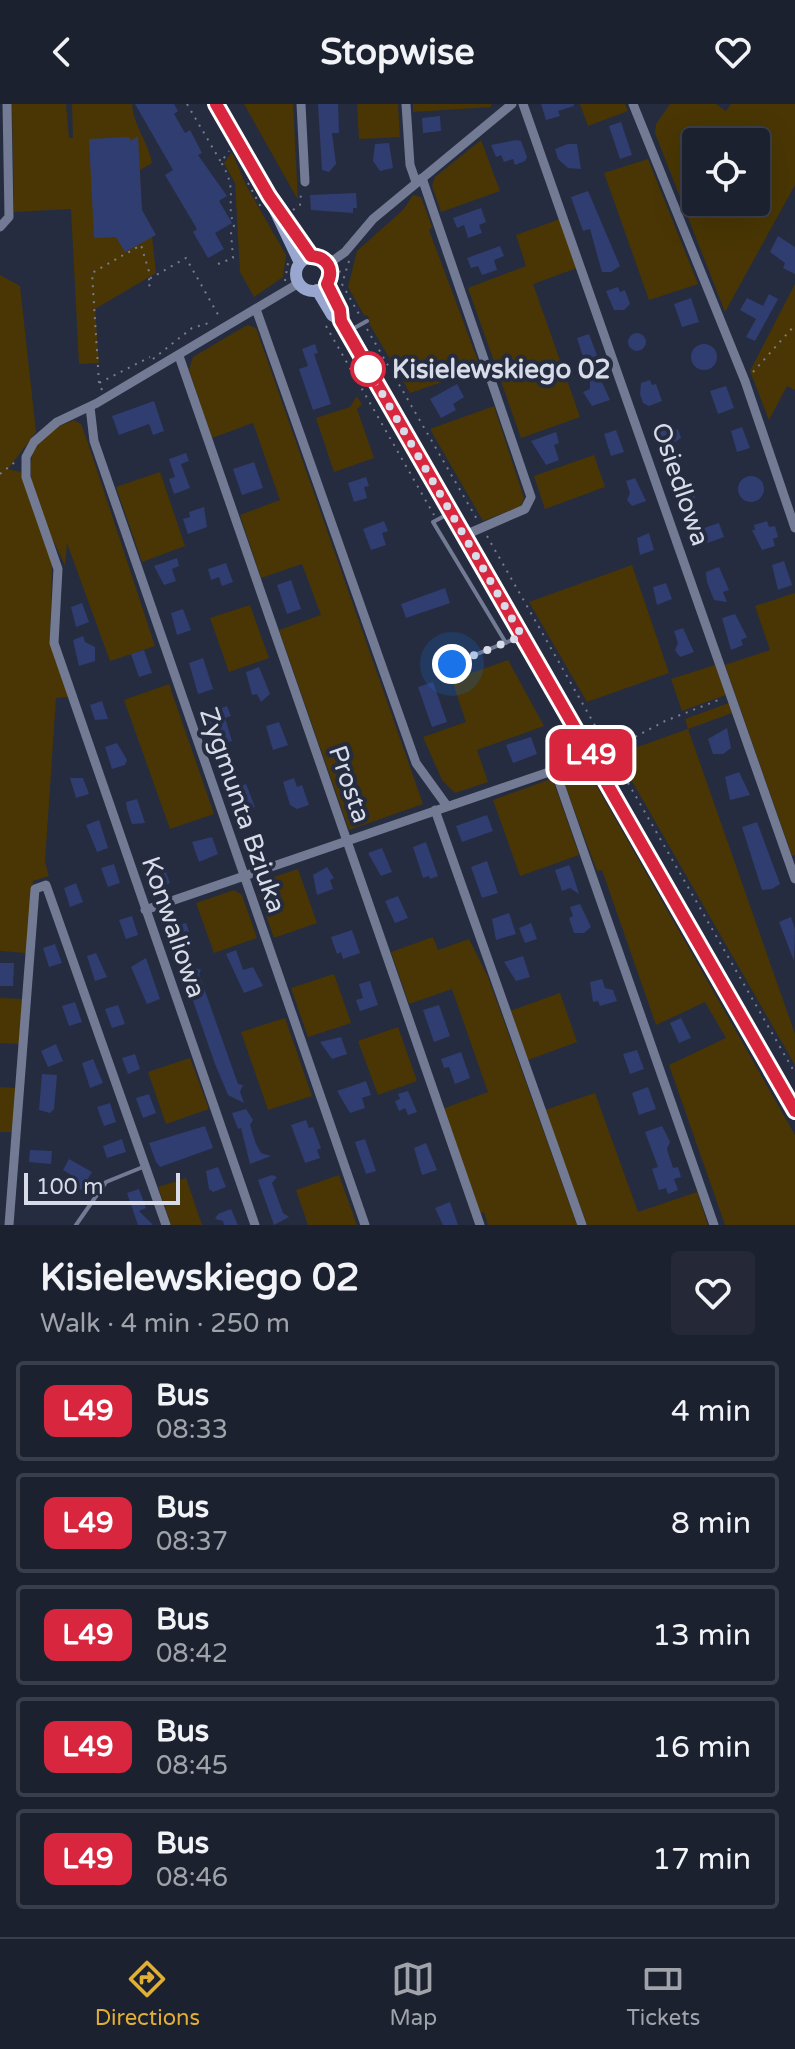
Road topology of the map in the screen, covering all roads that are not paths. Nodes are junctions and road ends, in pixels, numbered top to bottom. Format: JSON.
{"nodes":[{"id":1,"x":7,"y":104,"type":"edge"},
{"id":2,"x":216,"y":104,"type":"edge"},
{"id":3,"x":301,"y":104,"type":"edge"},
{"id":4,"x":406,"y":104,"type":"edge"},
{"id":5,"x":512,"y":104,"type":"edge"},
{"id":6,"x":523,"y":104,"type":"edge"},
{"id":7,"x":633,"y":104,"type":"edge"},
{"id":8,"x":419,"y":180,"type":"junction"},
{"id":9,"x":305,"y":182,"type":"road end"},
{"id":10,"x":0,"y":227,"type":"edge"},
{"id":11,"x":305,"y":260,"type":"junction"},
{"id":12,"x":328,"y":264,"type":"junction"},
{"id":13,"x":299,"y":283,"type":"junction"},
{"id":14,"x":327,"y":286,"type":"junction"},
{"id":15,"x":256,"y":309,"type":"junction"},
{"id":16,"x":365,"y":322,"type":"road end"},
{"id":17,"x":344,"y":326,"type":"junction"},
{"id":18,"x":179,"y":356,"type":"junction"},
{"id":19,"x":90,"y":407,"type":"junction"},
{"id":20,"x":451,"y":513,"type":"junction"},
{"id":21,"x":795,"y":528,"type":"edge"},
{"id":22,"x":465,"y":535,"type":"junction"},
{"id":23,"x":522,"y":636,"type":"junction"},
{"id":24,"x":506,"y":643,"type":"junction"},
{"id":25,"x":452,"y":664,"type":"dead end"},
{"id":26,"x":609,"y":750,"type":"road end"},
{"id":27,"x":592,"y":756,"type":"junction"},
{"id":28,"x":555,"y":770,"type":"junction"},
{"id":29,"x":447,"y":806,"type":"junction"},
{"id":30,"x":435,"y":810,"type":"junction"},
{"id":31,"x":347,"y":843,"type":"junction"},
{"id":32,"x":243,"y":879,"type":"junction"},
{"id":33,"x":795,"y":879,"type":"edge"},
{"id":34,"x":145,"y":910,"type":"junction"},
{"id":35,"x":795,"y":1111,"type":"edge"},
{"id":36,"x":145,"y":1166,"type":"junction"},
{"id":37,"x":9,"y":1225,"type":"edge"},
{"id":38,"x":76,"y":1225,"type":"edge"},
{"id":39,"x":166,"y":1225,"type":"edge"},
{"id":40,"x":255,"y":1225,"type":"edge"},
{"id":41,"x":365,"y":1225,"type":"edge"},
{"id":42,"x":480,"y":1225,"type":"edge"},
{"id":43,"x":582,"y":1225,"type":"edge"},
{"id":44,"x":714,"y":1225,"type":"edge"}],
"edges":[{"from":1,"to":10,"type":"street"},
{"from":2,"to":11,"type":"street"},
{"from":3,"to":9,"type":"street"},
{"from":4,"to":8,"type":"street"},
{"from":5,"to":8,"type":"street"},
{"from":6,"to":33,"type":"street","name":"Osiedlowa"},
{"from":7,"to":21,"type":"street"},
{"from":8,"to":12,"type":"street"},
{"from":8,"to":22,"type":"street"},
{"from":11,"to":12,"type":"street"},
{"from":11,"to":13,"type":"street"},
{"from":12,"to":14,"type":"street"},
{"from":13,"to":14,"type":"street"},
{"from":13,"to":15,"type":"street"},
{"from":14,"to":17,"type":"street"},
{"from":15,"to":18,"type":"street"},
{"from":15,"to":29,"type":"street"},
{"from":16,"to":17,"type":"lane"},
{"from":17,"to":20,"type":"street"},
{"from":18,"to":19,"type":"street"},
{"from":18,"to":31,"type":"street","name":"Prosta"},
{"from":19,"to":32,"type":"street","name":"Zygmunta Bziuka"},
{"from":19,"to":34,"type":"street","name":"Konwaliowa"},
{"from":20,"to":22,"type":"street"},
{"from":20,"to":24,"type":"lane"},
{"from":22,"to":23,"type":"street"},
{"from":23,"to":24,"type":"lane"},
{"from":23,"to":27,"type":"street"},
{"from":24,"to":25,"type":"lane"},
{"from":26,"to":27,"type":"lane"},
{"from":27,"to":28,"type":"street"},
{"from":27,"to":35,"type":"street"},
{"from":28,"to":29,"type":"street"},
{"from":28,"to":44,"type":"street"},
{"from":29,"to":30,"type":"street"},
{"from":30,"to":31,"type":"street"},
{"from":30,"to":43,"type":"street"},
{"from":31,"to":32,"type":"street"},
{"from":31,"to":42,"type":"street","name":"Prosta"},
{"from":32,"to":34,"type":"street"},
{"from":32,"to":41,"type":"street","name":"Zygmunta Bziuka"},
{"from":34,"to":40,"type":"street","name":"Konwaliowa"},
{"from":36,"to":37,"type":"street"},
{"from":36,"to":38,"type":"lane"},
{"from":36,"to":39,"type":"street"}]}
